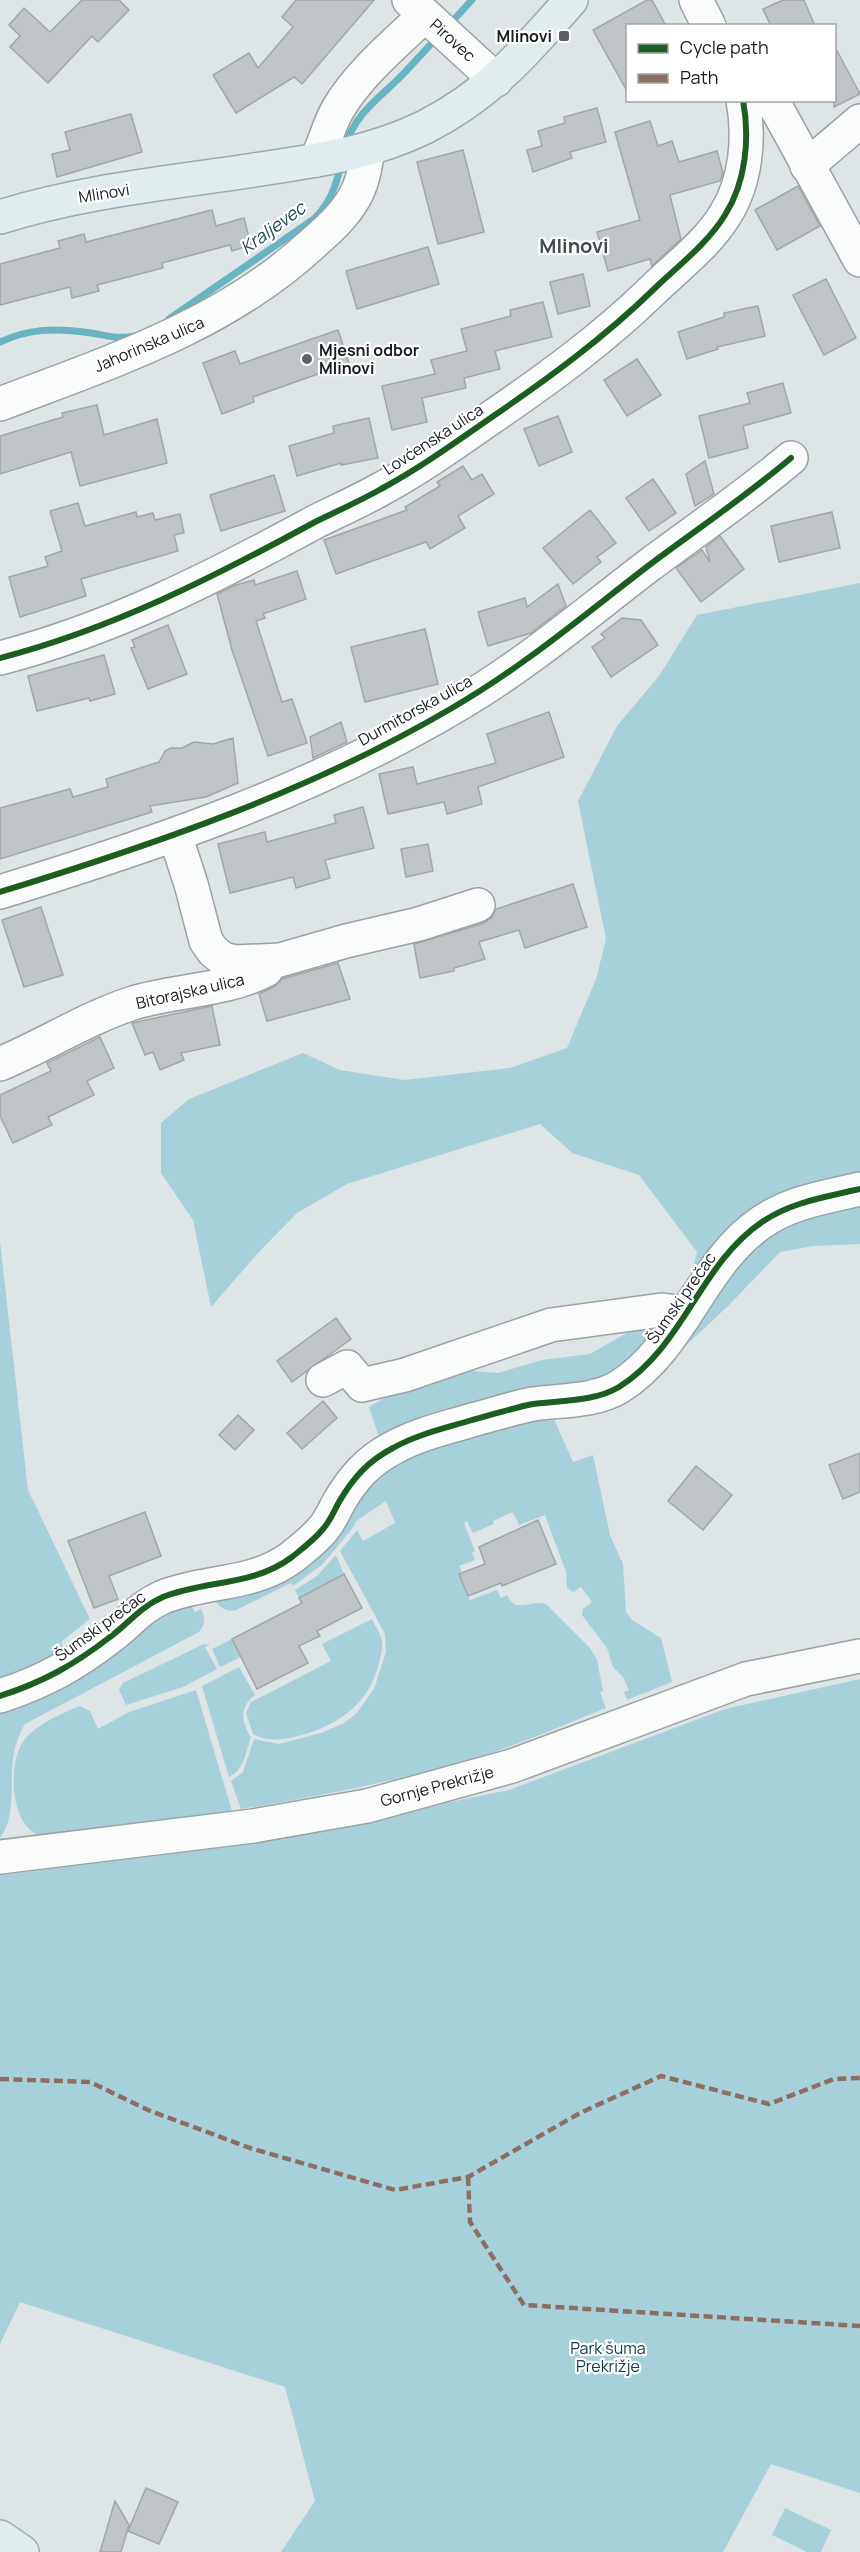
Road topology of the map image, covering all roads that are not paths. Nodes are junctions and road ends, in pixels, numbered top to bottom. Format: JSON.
{"nodes":[{"id":1,"x":571,"y":0,"type":"edge"},
{"id":2,"x":696,"y":0,"type":"edge"},
{"id":3,"x":721,"y":0,"type":"edge"},
{"id":4,"x":429,"y":18,"type":"edge"},
{"id":5,"x":708,"y":24,"type":"edge"},
{"id":6,"x":733,"y":24,"type":"edge"},
{"id":7,"x":496,"y":80,"type":"junction"},
{"id":8,"x":743,"y":102,"type":"edge"},
{"id":9,"x":773,"y":102,"type":"edge"},
{"id":10,"x":860,"y":121,"type":"edge"},
{"id":11,"x":343,"y":156,"type":"junction"},
{"id":12,"x":807,"y":166,"type":"junction"},
{"id":13,"x":0,"y":217,"type":"edge"},
{"id":14,"x":860,"y":260,"type":"edge"},
{"id":15,"x":0,"y":404,"type":"edge"},
{"id":16,"x":791,"y":458,"type":"dead end"},
{"id":17,"x":0,"y":658,"type":"edge"},
{"id":18,"x":175,"y":835,"type":"junction"},
{"id":19,"x":0,"y":892,"type":"edge"},
{"id":20,"x":478,"y":904,"type":"dead end"},
{"id":21,"x":280,"y":960,"type":"junction"},
{"id":22,"x":0,"y":1064,"type":"edge"},
{"id":23,"x":860,"y":1189,"type":"edge"},
{"id":24,"x":686,"y":1314,"type":"junction"},
{"id":25,"x":323,"y":1380,"type":"dead end"},
{"id":26,"x":860,"y":1656,"type":"edge"},
{"id":27,"x":0,"y":1696,"type":"edge"},
{"id":28,"x":0,"y":1857,"type":"edge"},
{"id":29,"x":0,"y":2537,"type":"edge"},
{"id":30,"x":22,"y":2552,"type":"edge"}],
"edges":[{"from":1,"to":7,"type":"main road","name":"Mlinovi"},
{"from":2,"to":5,"type":"street"},
{"from":3,"to":6,"type":"street"},
{"from":4,"to":7,"type":"street","name":"Pirovec"},
{"from":4,"to":11,"type":"street"},
{"from":7,"to":11,"type":"main road","name":"Mlinovi"},
{"from":8,"to":17,"type":"street","name":"Lovćenska ulica"},
{"from":9,"to":12,"type":"street"},
{"from":10,"to":12,"type":"street"},
{"from":11,"to":13,"type":"main road","name":"Mlinovi"},
{"from":11,"to":15,"type":"street","name":"Jahorinska ulica"},
{"from":12,"to":14,"type":"street"},
{"from":16,"to":18,"type":"street","name":"Durmitorska ulica"},
{"from":18,"to":19,"type":"street","name":"Durmitorska ulica"},
{"from":18,"to":21,"type":"street","name":"Bitorajska ulica"},
{"from":20,"to":21,"type":"street","name":"Bitorajska ulica"},
{"from":21,"to":22,"type":"street","name":"Bitorajska ulica"},
{"from":23,"to":24,"type":"street","name":"Šumski prečac"},
{"from":24,"to":25,"type":"street"},
{"from":24,"to":27,"type":"street","name":"Šumski prečac"},
{"from":26,"to":28,"type":"street","name":"Gornje Prekrižje"},
{"from":29,"to":30,"type":"main road"}]}
